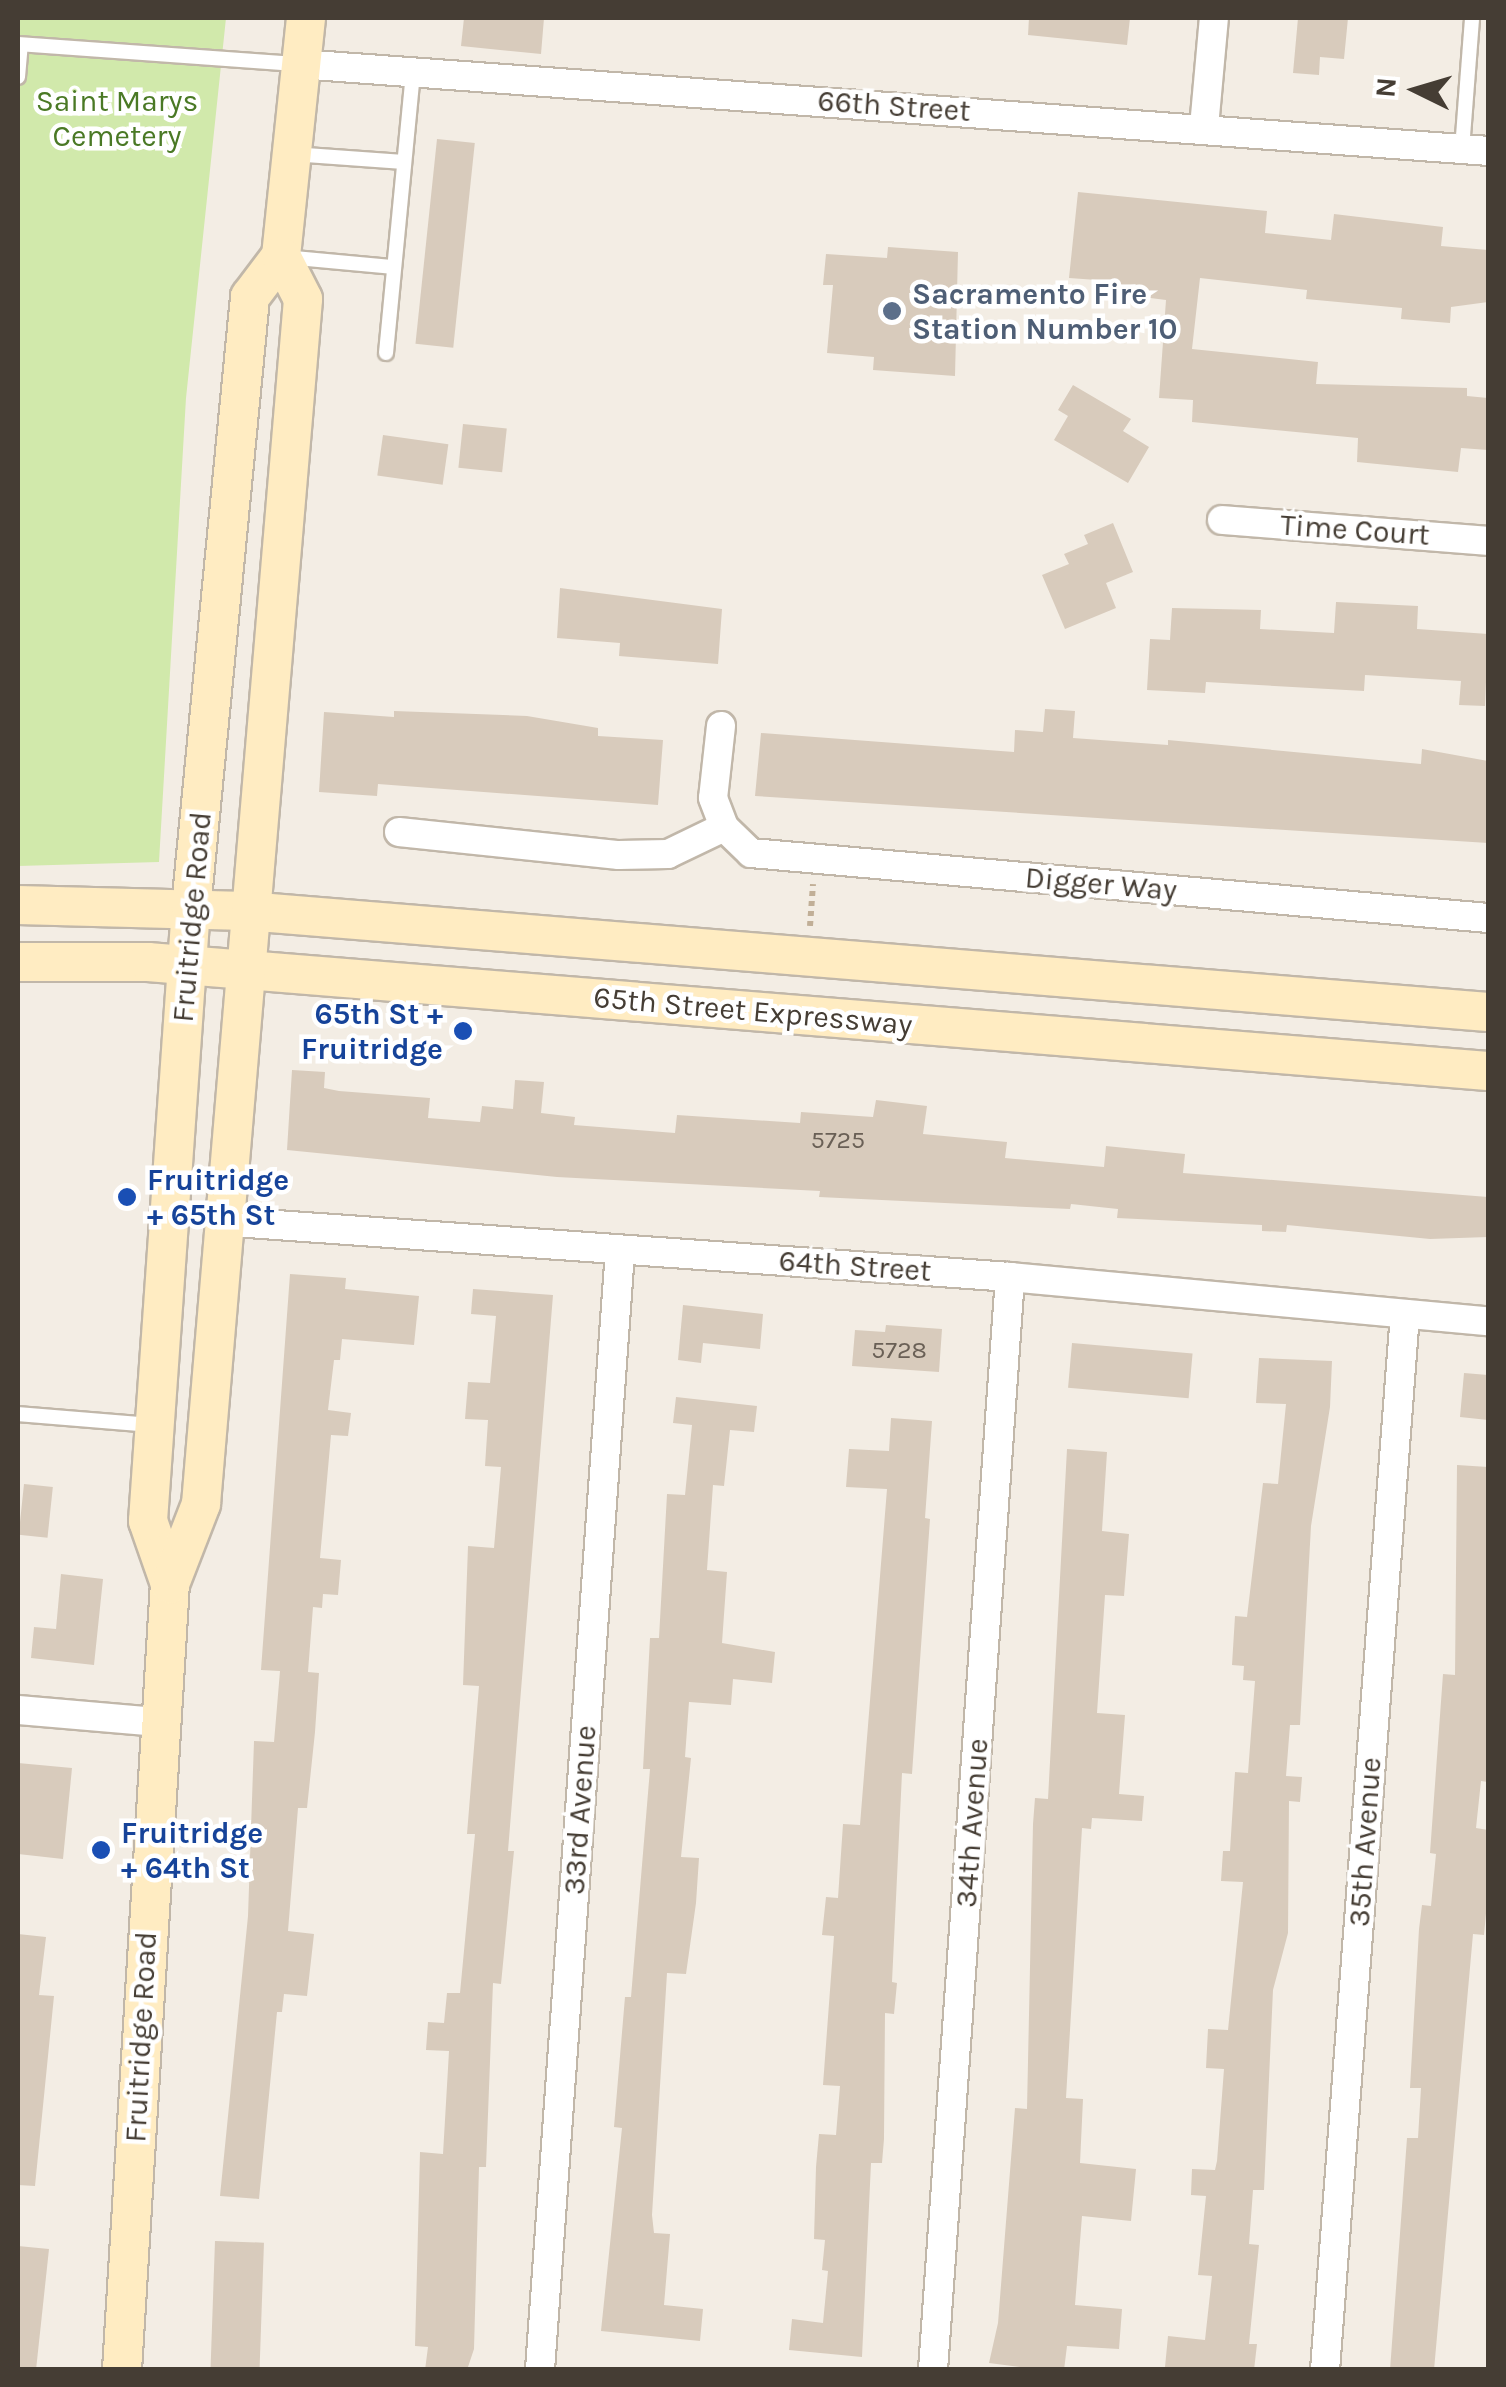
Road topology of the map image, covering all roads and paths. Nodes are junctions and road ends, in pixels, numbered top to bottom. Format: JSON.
{"nodes":[{"id":1,"x":306,"y":18,"type":"edge"},
{"id":2,"x":1214,"y":18,"type":"edge"},
{"id":3,"x":1472,"y":18,"type":"edge"},
{"id":4,"x":20,"y":44,"type":"edge"},
{"id":5,"x":299,"y":64,"type":"junction"},
{"id":6,"x":414,"y":74,"type":"junction"},
{"id":7,"x":18,"y":77,"type":"edge"},
{"id":8,"x":1204,"y":127,"type":"junction"},
{"id":9,"x":1475,"y":150,"type":"edge"},
{"id":10,"x":291,"y":154,"type":"junction"},
{"id":11,"x":404,"y":162,"type":"junction"},
{"id":12,"x":281,"y":256,"type":"junction"},
{"id":13,"x":394,"y":267,"type":"junction"},
{"id":14,"x":386,"y":353,"type":"dead end"},
{"id":15,"x":1222,"y":520,"type":"dead end"},
{"id":16,"x":1488,"y":541,"type":"edge"},
{"id":17,"x":721,"y":726,"type":"dead end"},
{"id":18,"x":724,"y":827,"type":"junction"},
{"id":19,"x":399,"y":832,"type":"dead end"},
{"id":20,"x":814,"y":858,"type":"junction"},
{"id":21,"x":18,"y":905,"type":"edge"},
{"id":22,"x":191,"y":908,"type":"junction"},
{"id":23,"x":246,"y":911,"type":"junction"},
{"id":24,"x":1488,"y":918,"type":"edge"},
{"id":25,"x":808,"y":957,"type":"junction"},
{"id":26,"x":18,"y":962,"type":"edge"},
{"id":27,"x":187,"y":965,"type":"junction"},
{"id":28,"x":242,"y":969,"type":"junction"},
{"id":29,"x":1488,"y":1012,"type":"edge"},
{"id":30,"x":1488,"y":1071,"type":"edge"},
{"id":31,"x":220,"y":1220,"type":"junction"},
{"id":32,"x":620,"y":1251,"type":"junction"},
{"id":33,"x":1010,"y":1277,"type":"junction"},
{"id":34,"x":1405,"y":1314,"type":"junction"},
{"id":35,"x":1488,"y":1320,"type":"edge"},
{"id":36,"x":18,"y":1414,"type":"edge"},
{"id":37,"x":152,"y":1426,"type":"junction"},
{"id":38,"x":170,"y":1584,"type":"junction"},
{"id":39,"x":18,"y":1710,"type":"edge"},
{"id":40,"x":160,"y":1722,"type":"junction"},
{"id":41,"x":122,"y":2370,"type":"edge"},
{"id":42,"x":540,"y":2370,"type":"edge"},
{"id":43,"x":933,"y":2370,"type":"edge"},
{"id":44,"x":1326,"y":2370,"type":"edge"}],
"edges":[{"from":1,"to":5,"type":"main road"},
{"from":2,"to":8,"type":"street"},
{"from":3,"to":9,"type":"lane"},
{"from":4,"to":5,"type":"lane"},
{"from":4,"to":7,"type":"lane"},
{"from":5,"to":6,"type":"street","name":"66th Street"},
{"from":5,"to":10,"type":"main road"},
{"from":6,"to":8,"type":"street","name":"66th Street"},
{"from":6,"to":11,"type":"lane"},
{"from":8,"to":9,"type":"street","name":"66th Street"},
{"from":10,"to":11,"type":"lane"},
{"from":10,"to":12,"type":"main road"},
{"from":11,"to":13,"type":"lane"},
{"from":12,"to":13,"type":"lane"},
{"from":12,"to":22,"type":"main road","name":"Fruitridge Road"},
{"from":12,"to":23,"type":"main road","name":"Fruitridge Road"},
{"from":13,"to":14,"type":"lane"},
{"from":15,"to":16,"type":"street","name":"Time Court"},
{"from":17,"to":18,"type":"street"},
{"from":18,"to":19,"type":"street"},
{"from":18,"to":20,"type":"street","name":"Digger Way"},
{"from":20,"to":24,"type":"street","name":"Digger Way"},
{"from":20,"to":25,"type":"path"},
{"from":21,"to":22,"type":"main road","name":"65th Street Expressway"},
{"from":22,"to":23,"type":"main road","name":"65th Street Expressway"},
{"from":22,"to":27,"type":"main road","name":"Fruitridge Road"},
{"from":23,"to":25,"type":"main road","name":"65th Street Expressway"},
{"from":23,"to":28,"type":"main road","name":"Fruitridge Road"},
{"from":25,"to":29,"type":"main road","name":"65th Street Expressway"},
{"from":26,"to":27,"type":"main road","name":"65th Street Expressway"},
{"from":27,"to":28,"type":"main road","name":"65th Street Expressway"},
{"from":27,"to":37,"type":"main road","name":"Fruitridge Road"},
{"from":28,"to":30,"type":"main road","name":"65th Street Expressway"},
{"from":28,"to":31,"type":"main road","name":"Fruitridge Road"},
{"from":31,"to":32,"type":"street","name":"64th Street"},
{"from":31,"to":38,"type":"main road","name":"Fruitridge Road"},
{"from":32,"to":33,"type":"street","name":"64th Street"},
{"from":32,"to":42,"type":"street","name":"33rd Avenue"},
{"from":33,"to":34,"type":"street","name":"64th Street"},
{"from":33,"to":43,"type":"street","name":"34th Avenue"},
{"from":34,"to":35,"type":"street","name":"64th Street"},
{"from":34,"to":44,"type":"street","name":"35th Avenue"},
{"from":36,"to":37,"type":"lane"},
{"from":37,"to":38,"type":"main road","name":"Fruitridge Road"},
{"from":38,"to":40,"type":"main road","name":"Fruitridge Road"},
{"from":39,"to":40,"type":"street"},
{"from":40,"to":41,"type":"main road","name":"Fruitridge Road"}]}
